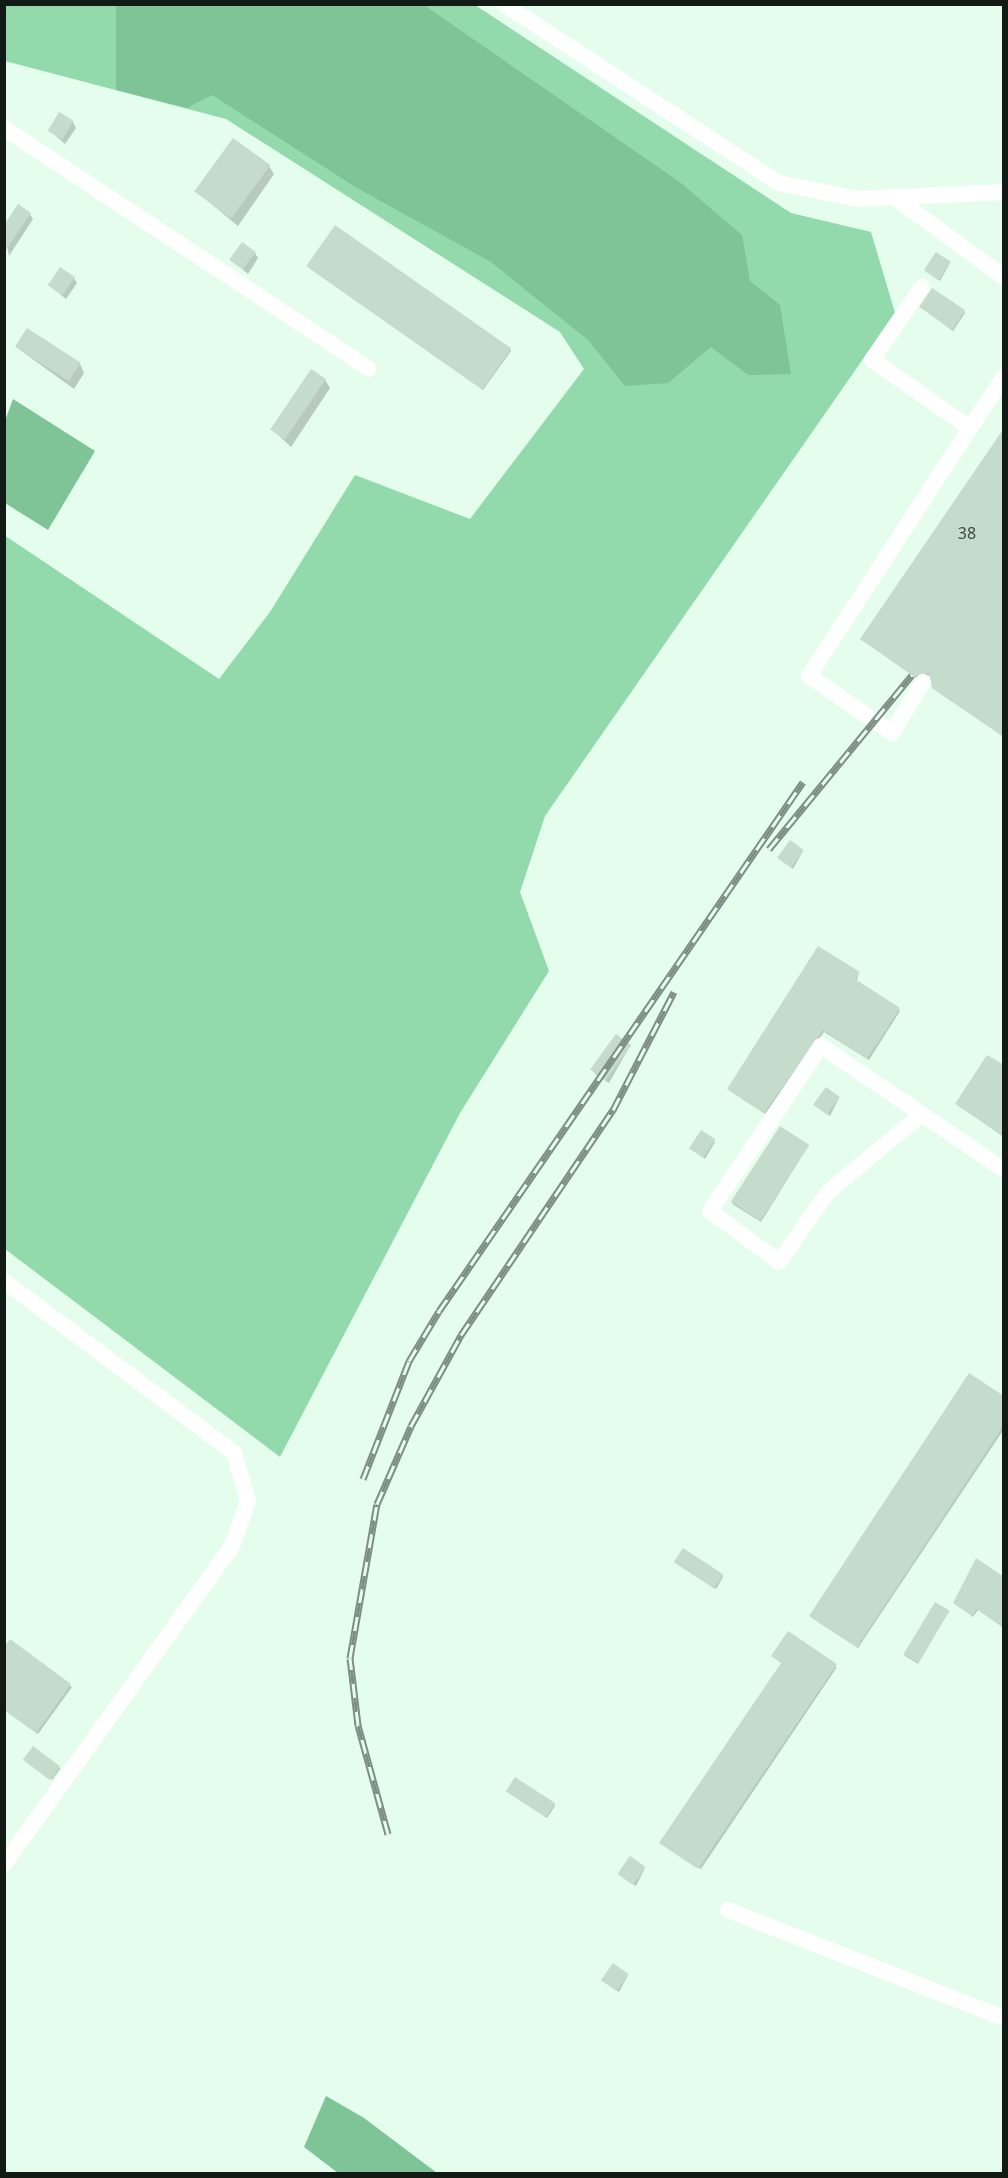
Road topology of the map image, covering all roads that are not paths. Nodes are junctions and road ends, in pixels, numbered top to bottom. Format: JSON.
{"nodes":[{"id":1,"x":504,"y":4,"type":"edge"},
{"id":2,"x":4,"y":128,"type":"edge"},
{"id":3,"x":1004,"y":192,"type":"edge"},
{"id":4,"x":895,"y":198,"type":"junction"},
{"id":5,"x":1004,"y":278,"type":"edge"},
{"id":6,"x":922,"y":287,"type":"dead end"},
{"id":7,"x":369,"y":369,"type":"dead end"},
{"id":8,"x":1004,"y":377,"type":"edge"},
{"id":9,"x":970,"y":428,"type":"junction"},
{"id":10,"x":923,"y":682,"type":"dead end"},
{"id":11,"x":922,"y":1114,"type":"junction"},
{"id":12,"x":1004,"y":1170,"type":"edge"},
{"id":13,"x":4,"y":1281,"type":"edge"},
{"id":14,"x":4,"y":1864,"type":"edge"},
{"id":15,"x":728,"y":1910,"type":"dead end"},
{"id":16,"x":1004,"y":2018,"type":"edge"}],
"edges":[{"from":1,"to":4,"type":"street"},
{"from":2,"to":7,"type":"street"},
{"from":3,"to":4,"type":"street"},
{"from":4,"to":5,"type":"street"},
{"from":6,"to":9,"type":"street"},
{"from":8,"to":9,"type":"street"},
{"from":9,"to":10,"type":"street"},
{"from":11,"to":11,"type":"street"},
{"from":11,"to":12,"type":"street"},
{"from":13,"to":14,"type":"street"},
{"from":15,"to":16,"type":"street"}]}
